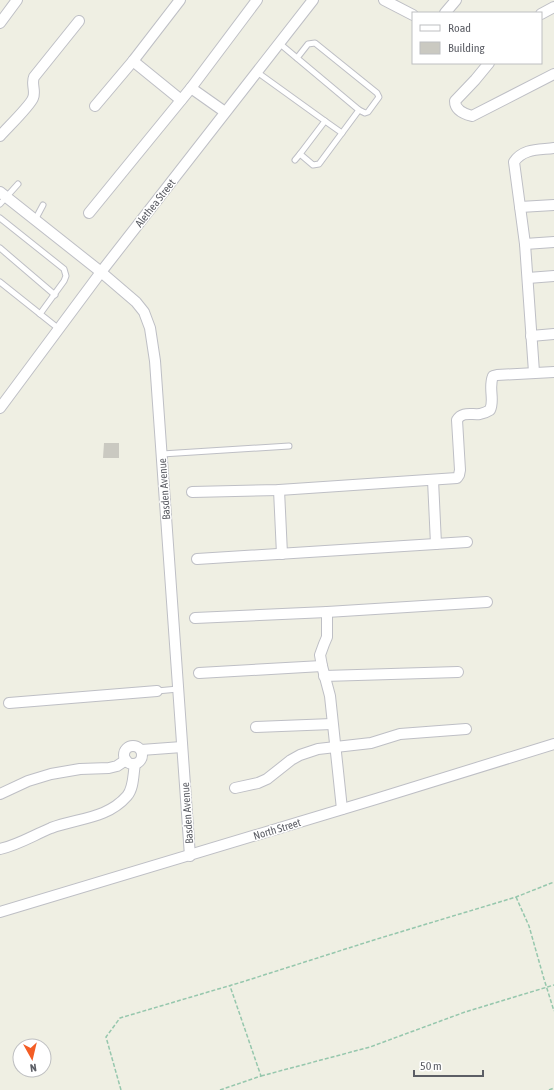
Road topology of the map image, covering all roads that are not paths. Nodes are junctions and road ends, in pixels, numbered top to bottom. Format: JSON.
{"nodes":[{"id":1,"x":17,"y":0,"type":"edge"},
{"id":2,"x":180,"y":0,"type":"edge"},
{"id":3,"x":257,"y":0,"type":"edge"},
{"id":4,"x":313,"y":0,"type":"edge"},
{"id":5,"x":384,"y":0,"type":"edge"},
{"id":6,"x":456,"y":0,"type":"edge"},
{"id":7,"x":554,"y":7,"type":"edge"},
{"id":8,"x":446,"y":12,"type":"edge"},
{"id":9,"x":542,"y":13,"type":"edge"},
{"id":10,"x":412,"y":14,"type":"edge"},
{"id":11,"x":79,"y":21,"type":"dead end"},
{"id":12,"x":0,"y":23,"type":"edge"},
{"id":13,"x":279,"y":43,"type":"junction"},
{"id":14,"x":297,"y":58,"type":"junction"},
{"id":15,"x":133,"y":61,"type":"junction"},
{"id":16,"x":488,"y":64,"type":"edge"},
{"id":17,"x":257,"y":72,"type":"junction"},
{"id":18,"x":554,"y":74,"type":"edge"},
{"id":19,"x":191,"y":88,"type":"junction"},
{"id":20,"x":181,"y":100,"type":"junction"},
{"id":21,"x":96,"y":106,"type":"dead end"},
{"id":22,"x":359,"y":110,"type":"junction"},
{"id":23,"x":225,"y":112,"type":"junction"},
{"id":24,"x":325,"y":121,"type":"junction"},
{"id":25,"x":342,"y":133,"type":"junction"},
{"id":26,"x":0,"y":136,"type":"edge"},
{"id":27,"x":554,"y":148,"type":"edge"},
{"id":28,"x":300,"y":154,"type":"junction"},
{"id":29,"x":295,"y":160,"type":"dead end"},
{"id":30,"x":18,"y":184,"type":"dead end"},
{"id":31,"x":2,"y":198,"type":"edge"},
{"id":32,"x":43,"y":205,"type":"dead end"},
{"id":33,"x":554,"y":205,"type":"edge"},
{"id":34,"x":520,"y":207,"type":"junction"},
{"id":35,"x":89,"y":213,"type":"dead end"},
{"id":36,"x":0,"y":218,"type":"edge"},
{"id":37,"x":35,"y":220,"type":"junction"},
{"id":38,"x":554,"y":242,"type":"edge"},
{"id":39,"x":525,"y":244,"type":"junction"},
{"id":40,"x":0,"y":248,"type":"edge"},
{"id":41,"x":101,"y":272,"type":"junction"},
{"id":42,"x":554,"y":276,"type":"edge"},
{"id":43,"x":528,"y":278,"type":"junction"},
{"id":44,"x":0,"y":282,"type":"edge"},
{"id":45,"x":55,"y":295,"type":"junction"},
{"id":46,"x":40,"y":314,"type":"junction"},
{"id":47,"x":59,"y":329,"type":"junction"},
{"id":48,"x":554,"y":334,"type":"edge"},
{"id":49,"x":531,"y":336,"type":"junction"},
{"id":50,"x":534,"y":372,"type":"junction"},
{"id":51,"x":554,"y":372,"type":"edge"},
{"id":52,"x":0,"y":408,"type":"edge"},
{"id":53,"x":289,"y":446,"type":"dead end"},
{"id":54,"x":162,"y":454,"type":"junction"},
{"id":55,"x":433,"y":480,"type":"junction"},
{"id":56,"x":279,"y":490,"type":"junction"},
{"id":57,"x":192,"y":492,"type":"dead end"},
{"id":58,"x":467,"y":542,"type":"dead end"},
{"id":59,"x":436,"y":544,"type":"junction"},
{"id":60,"x":282,"y":554,"type":"junction"},
{"id":61,"x":197,"y":559,"type":"dead end"},
{"id":62,"x":487,"y":602,"type":"dead end"},
{"id":63,"x":327,"y":612,"type":"junction"},
{"id":64,"x":195,"y":618,"type":"dead end"},
{"id":65,"x":322,"y":666,"type":"junction"},
{"id":66,"x":458,"y":672,"type":"dead end"},
{"id":67,"x":199,"y":673,"type":"dead end"},
{"id":68,"x":324,"y":676,"type":"junction"},
{"id":69,"x":178,"y":689,"type":"junction"},
{"id":70,"x":157,"y":691,"type":"joint"},
{"id":71,"x":9,"y":703,"type":"dead end"},
{"id":72,"x":332,"y":724,"type":"junction"},
{"id":73,"x":256,"y":727,"type":"dead end"},
{"id":74,"x":466,"y":729,"type":"dead end"},
{"id":75,"x":554,"y":744,"type":"edge"},
{"id":76,"x":335,"y":747,"type":"junction"},
{"id":77,"x":182,"y":750,"type":"junction"},
{"id":78,"x":136,"y":758,"type":"junction"},
{"id":79,"x":235,"y":788,"type":"dead end"},
{"id":80,"x":0,"y":794,"type":"edge"},
{"id":81,"x":342,"y":809,"type":"junction"},
{"id":82,"x":0,"y":850,"type":"edge"},
{"id":83,"x":190,"y":856,"type":"junction"},
{"id":84,"x":0,"y":912,"type":"edge"}],
"edges":[{"from":1,"to":12,"type":"street"},
{"from":2,"to":15,"type":"street"},
{"from":3,"to":19,"type":"street"},
{"from":4,"to":13,"type":"street","name":"Alethea Street"},
{"from":5,"to":10,"type":"street"},
{"from":6,"to":8,"type":"street"},
{"from":7,"to":9,"type":"street"},
{"from":11,"to":26,"type":"street"},
{"from":13,"to":14,"type":"lane"},
{"from":13,"to":17,"type":"street","name":"Alethea Street"},
{"from":14,"to":22,"type":"lane"},
{"from":14,"to":22,"type":"lane"},
{"from":15,"to":20,"type":"street"},
{"from":15,"to":21,"type":"street"},
{"from":16,"to":18,"type":"street"},
{"from":17,"to":23,"type":"street","name":"Alethea Street"},
{"from":17,"to":24,"type":"lane"},
{"from":19,"to":20,"type":"street"},
{"from":19,"to":23,"type":"street"},
{"from":20,"to":35,"type":"street"},
{"from":22,"to":25,"type":"lane"},
{"from":23,"to":41,"type":"street","name":"Alethea Street"},
{"from":24,"to":25,"type":"lane"},
{"from":24,"to":28,"type":"lane"},
{"from":25,"to":28,"type":"lane"},
{"from":27,"to":34,"type":"street"},
{"from":28,"to":29,"type":"lane"},
{"from":30,"to":31,"type":"lane"},
{"from":31,"to":37,"type":"street","name":"Basden Avenue"},
{"from":32,"to":37,"type":"lane"},
{"from":33,"to":34,"type":"street"},
{"from":34,"to":39,"type":"street"},
{"from":36,"to":45,"type":"lane"},
{"from":37,"to":41,"type":"street","name":"Basden Avenue"},
{"from":38,"to":39,"type":"street"},
{"from":39,"to":43,"type":"street"},
{"from":40,"to":45,"type":"lane"},
{"from":41,"to":47,"type":"street","name":"Alethea Street"},
{"from":41,"to":54,"type":"street","name":"Basden Avenue"},
{"from":42,"to":43,"type":"street"},
{"from":43,"to":49,"type":"street"},
{"from":44,"to":46,"type":"lane"},
{"from":45,"to":46,"type":"lane"},
{"from":46,"to":47,"type":"lane"},
{"from":47,"to":52,"type":"street","name":"Alethea Street"},
{"from":48,"to":49,"type":"street"},
{"from":49,"to":50,"type":"street"},
{"from":50,"to":51,"type":"street"},
{"from":50,"to":55,"type":"street"},
{"from":53,"to":54,"type":"lane"},
{"from":54,"to":69,"type":"street","name":"Basden Avenue"},
{"from":55,"to":56,"type":"street"},
{"from":55,"to":59,"type":"street"},
{"from":56,"to":57,"type":"street"},
{"from":56,"to":60,"type":"street"},
{"from":58,"to":59,"type":"street"},
{"from":59,"to":60,"type":"street"},
{"from":60,"to":61,"type":"street"},
{"from":62,"to":63,"type":"street"},
{"from":63,"to":64,"type":"street"},
{"from":63,"to":65,"type":"street"},
{"from":65,"to":67,"type":"street"},
{"from":65,"to":68,"type":"street"},
{"from":66,"to":68,"type":"street"},
{"from":68,"to":72,"type":"street"},
{"from":69,"to":70,"type":"lane"},
{"from":69,"to":77,"type":"street","name":"Basden Avenue"},
{"from":70,"to":71,"type":"street"},
{"from":72,"to":73,"type":"street"},
{"from":72,"to":76,"type":"street"},
{"from":74,"to":76,"type":"street"},
{"from":75,"to":81,"type":"street","name":"North Street"},
{"from":76,"to":79,"type":"street"},
{"from":76,"to":81,"type":"street"},
{"from":77,"to":78,"type":"street"},
{"from":77,"to":83,"type":"street","name":"Basden Avenue"},
{"from":78,"to":80,"type":"street"},
{"from":78,"to":82,"type":"street"},
{"from":81,"to":83,"type":"street","name":"North Street"},
{"from":83,"to":84,"type":"street","name":"North Street"}]}
